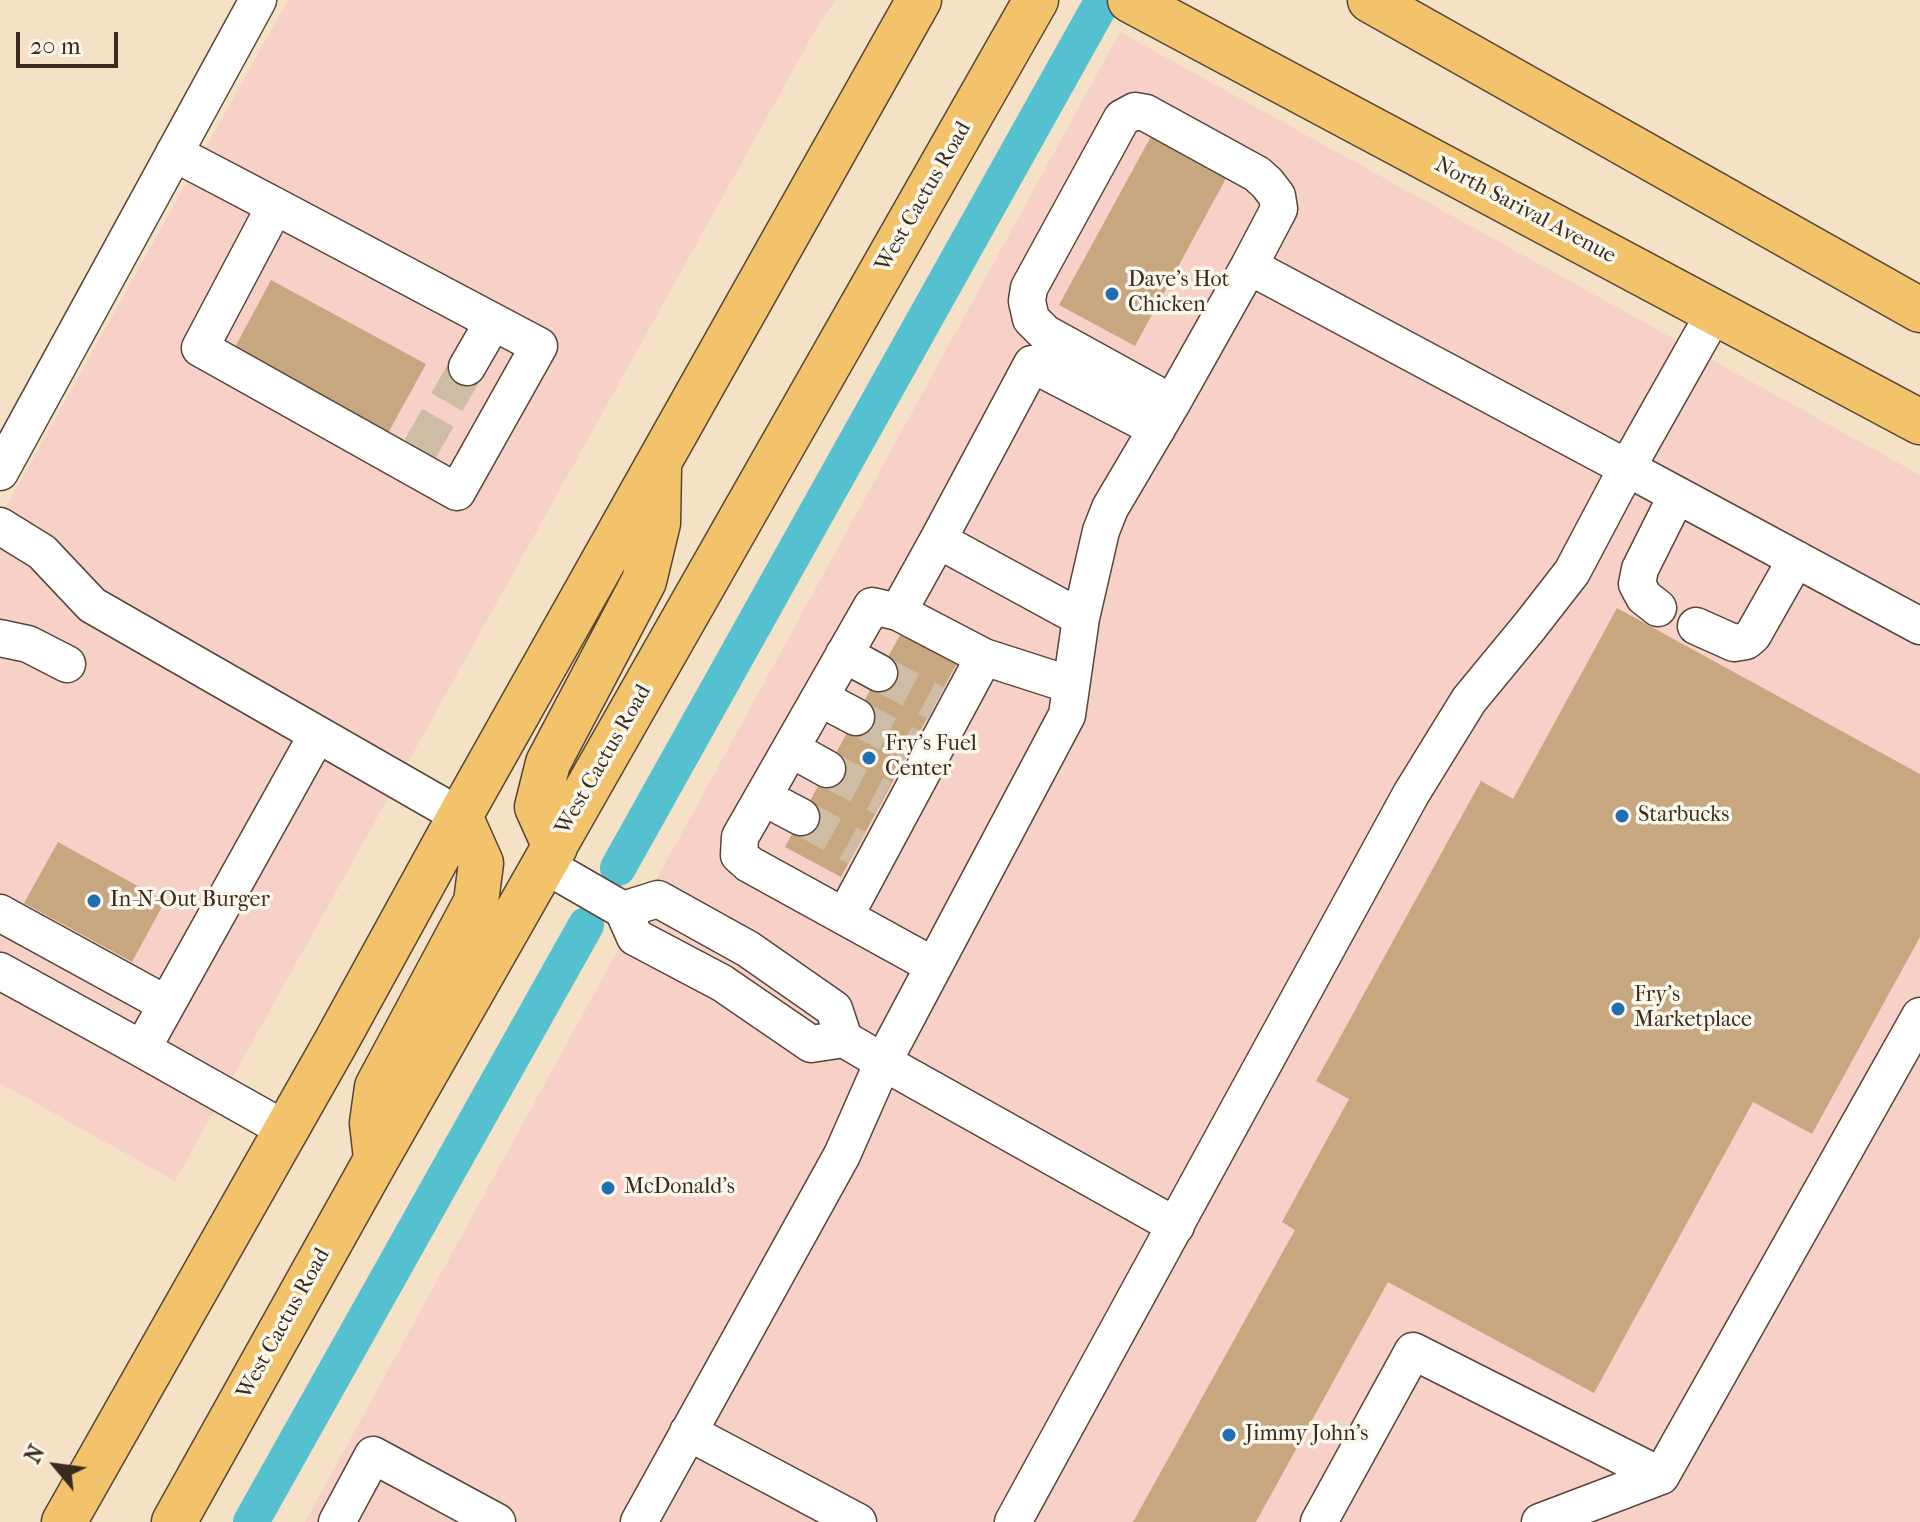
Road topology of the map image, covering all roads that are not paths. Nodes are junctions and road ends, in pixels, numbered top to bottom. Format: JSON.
{"nodes":[{"id":1,"x":258,"y":0,"type":"edge"},
{"id":2,"x":919,"y":0,"type":"edge"},
{"id":3,"x":1036,"y":0,"type":"edge"},
{"id":4,"x":1130,"y":0,"type":"edge"},
{"id":5,"x":1370,"y":0,"type":"edge"},
{"id":6,"x":174,"y":153,"type":"junction"},
{"id":7,"x":275,"y":206,"type":"junction"},
{"id":8,"x":1249,"y":266,"type":"junction"},
{"id":9,"x":1920,"y":310,"type":"edge"},
{"id":10,"x":1715,"y":312,"type":"junction"},
{"id":11,"x":493,"y":322,"type":"junction"},
{"id":12,"x":467,"y":367,"type":"tunnel mouth"},
{"id":13,"x":1164,"y":416,"type":"junction"},
{"id":14,"x":1920,"y":422,"type":"edge"},
{"id":15,"x":659,"y":461,"type":"junction"},
{"id":16,"x":1627,"y":468,"type":"junction"},
{"id":17,"x":0,"y":472,"type":"edge"},
{"id":18,"x":1677,"y":495,"type":"junction"},
{"id":19,"x":0,"y":526,"type":"edge"},
{"id":20,"x":938,"y":540,"type":"junction"},
{"id":21,"x":1796,"y":559,"type":"junction"},
{"id":22,"x":1658,"y":608,"type":"dead end"},
{"id":23,"x":898,"y":612,"type":"junction"},
{"id":24,"x":1081,"y":618,"type":"junction"},
{"id":25,"x":1696,"y":626,"type":"dead end"},
{"id":26,"x":1920,"y":626,"type":"edge"},
{"id":27,"x":0,"y":638,"type":"edge"},
{"id":28,"x":844,"y":654,"type":"junction"},
{"id":29,"x":984,"y":657,"type":"junction"},
{"id":30,"x":67,"y":664,"type":"dead end"},
{"id":31,"x":879,"y":673,"type":"tunnel mouth"},
{"id":32,"x":1071,"y":685,"type":"junction"},
{"id":33,"x":820,"y":698,"type":"junction"},
{"id":34,"x":856,"y":717,"type":"tunnel mouth"},
{"id":35,"x":317,"y":735,"type":"junction"},
{"id":36,"x":791,"y":749,"type":"junction"},
{"id":37,"x":827,"y":769,"type":"tunnel mouth"},
{"id":38,"x":763,"y":797,"type":"junction"},
{"id":39,"x":460,"y":816,"type":"junction"},
{"id":40,"x":801,"y":817,"type":"tunnel mouth"},
{"id":41,"x":550,"y":856,"type":"junction"},
{"id":42,"x":0,"y":913,"type":"edge"},
{"id":43,"x":845,"y":916,"type":"junction"},
{"id":44,"x":934,"y":966,"type":"junction"},
{"id":45,"x":0,"y":971,"type":"edge"},
{"id":46,"x":166,"y":1004,"type":"junction"},
{"id":47,"x":1920,"y":1016,"type":"edge"},
{"id":48,"x":142,"y":1049,"type":"junction"},
{"id":49,"x":883,"y":1062,"type":"junction"},
{"id":50,"x":286,"y":1130,"type":"junction"},
{"id":51,"x":376,"y":1160,"type":"junction"},
{"id":52,"x":1176,"y":1226,"type":"junction"},
{"id":53,"x":688,"y":1432,"type":"junction"},
{"id":54,"x":1661,"y":1476,"type":"junction"},
{"id":55,"x":64,"y":1522,"type":"edge"},
{"id":56,"x":174,"y":1522,"type":"edge"},
{"id":57,"x":337,"y":1522,"type":"edge"},
{"id":58,"x":497,"y":1522,"type":"edge"},
{"id":59,"x":639,"y":1522,"type":"edge"},
{"id":60,"x":858,"y":1522,"type":"edge"},
{"id":61,"x":1013,"y":1522,"type":"edge"},
{"id":62,"x":1319,"y":1522,"type":"edge"},
{"id":63,"x":1540,"y":1522,"type":"edge"}],
"edges":[{"from":1,"to":6,"type":"lane"},
{"from":2,"to":15,"type":"main road"},
{"from":3,"to":41,"type":"main road","name":"West Cactus Road"},
{"from":4,"to":10,"type":"main road","name":"North Sarival Avenue"},
{"from":5,"to":9,"type":"main road"},
{"from":6,"to":7,"type":"lane"},
{"from":6,"to":17,"type":"lane"},
{"from":7,"to":11,"type":"lane"},
{"from":7,"to":11,"type":"lane"},
{"from":8,"to":13,"type":"lane"},
{"from":8,"to":13,"type":"lane"},
{"from":8,"to":16,"type":"lane"},
{"from":10,"to":14,"type":"main road","name":"North Sarival Avenue"},
{"from":10,"to":16,"type":"lane"},
{"from":11,"to":12,"type":"lane"},
{"from":13,"to":20,"type":"lane"},
{"from":13,"to":24,"type":"lane"},
{"from":15,"to":39,"type":"main road"},
{"from":15,"to":41,"type":"main road"},
{"from":16,"to":18,"type":"lane"},
{"from":16,"to":52,"type":"lane"},
{"from":18,"to":21,"type":"lane"},
{"from":18,"to":22,"type":"lane"},
{"from":19,"to":35,"type":"lane"},
{"from":20,"to":23,"type":"lane"},
{"from":20,"to":24,"type":"lane"},
{"from":21,"to":25,"type":"lane"},
{"from":21,"to":26,"type":"lane"},
{"from":23,"to":28,"type":"lane"},
{"from":23,"to":29,"type":"lane"},
{"from":24,"to":32,"type":"lane"},
{"from":27,"to":30,"type":"lane"},
{"from":28,"to":31,"type":"lane"},
{"from":28,"to":33,"type":"lane"},
{"from":29,"to":32,"type":"lane"},
{"from":29,"to":43,"type":"lane"},
{"from":32,"to":44,"type":"lane"},
{"from":33,"to":34,"type":"lane"},
{"from":33,"to":36,"type":"lane"},
{"from":35,"to":39,"type":"lane"},
{"from":35,"to":46,"type":"lane"},
{"from":36,"to":37,"type":"lane"},
{"from":36,"to":38,"type":"lane"},
{"from":38,"to":40,"type":"lane"},
{"from":38,"to":43,"type":"lane"},
{"from":39,"to":50,"type":"main road"},
{"from":39,"to":51,"type":"main road"},
{"from":41,"to":49,"type":"lane"},
{"from":41,"to":51,"type":"main road","name":"West Cactus Road"},
{"from":42,"to":46,"type":"lane"},
{"from":43,"to":44,"type":"lane"},
{"from":44,"to":49,"type":"lane"},
{"from":45,"to":48,"type":"lane"},
{"from":46,"to":48,"type":"lane"},
{"from":47,"to":54,"type":"lane"},
{"from":48,"to":50,"type":"lane"},
{"from":49,"to":52,"type":"lane"},
{"from":49,"to":53,"type":"lane"},
{"from":50,"to":55,"type":"main road"},
{"from":51,"to":56,"type":"main road","name":"West Cactus Road"},
{"from":52,"to":61,"type":"lane"},
{"from":53,"to":59,"type":"lane"},
{"from":53,"to":60,"type":"lane"},
{"from":54,"to":62,"type":"lane"},
{"from":54,"to":63,"type":"lane"},
{"from":57,"to":58,"type":"lane"}]}
